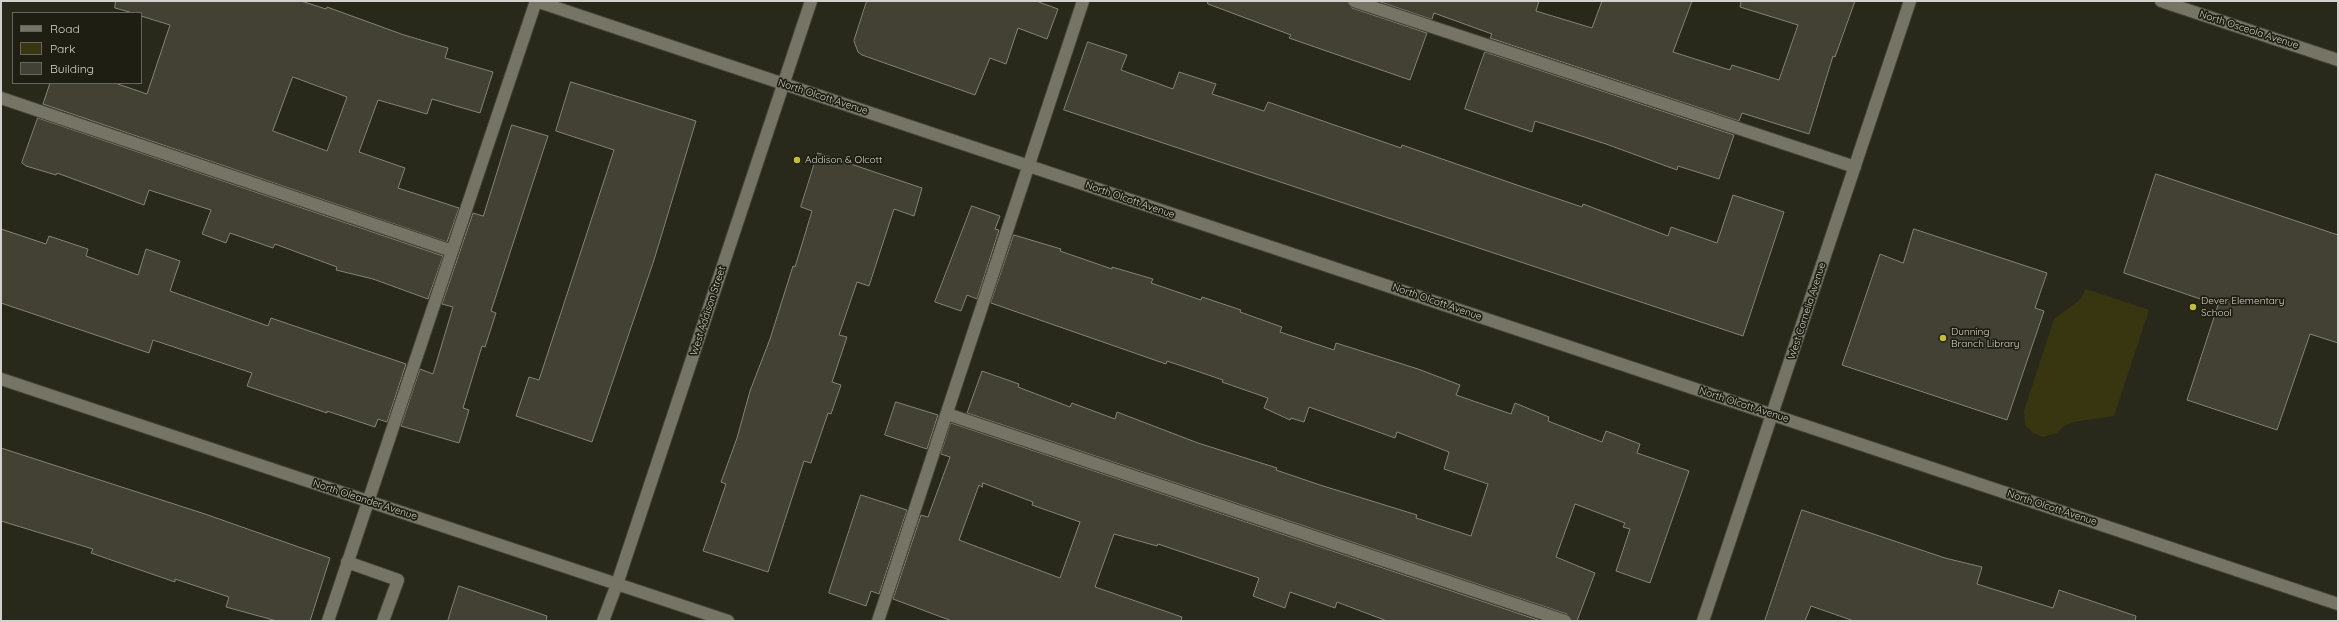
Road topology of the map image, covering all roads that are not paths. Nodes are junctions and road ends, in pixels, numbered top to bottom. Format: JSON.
{"nodes":[{"id":1,"x":536,"y":1,"type":"edge"},
{"id":2,"x":811,"y":1,"type":"edge"},
{"id":3,"x":1083,"y":1,"type":"edge"},
{"id":4,"x":1354,"y":1,"type":"edge"},
{"id":5,"x":1910,"y":1,"type":"edge"},
{"id":6,"x":2161,"y":1,"type":"edge"},
{"id":7,"x":2338,"y":60,"type":"edge"},
{"id":8,"x":783,"y":84,"type":"junction"},
{"id":9,"x":1,"y":98,"type":"edge"},
{"id":10,"x":1028,"y":166,"type":"junction"},
{"id":11,"x":1855,"y":167,"type":"junction"},
{"id":12,"x":452,"y":251,"type":"junction"},
{"id":13,"x":1,"y":379,"type":"edge"},
{"id":14,"x":947,"y":414,"type":"junction"},
{"id":15,"x":1772,"y":414,"type":"junction"},
{"id":16,"x":368,"y":501,"type":"junction"},
{"id":17,"x":347,"y":562,"type":"junction"},
{"id":18,"x":617,"y":584,"type":"junction"},
{"id":19,"x":2338,"y":604,"type":"edge"},
{"id":20,"x":328,"y":621,"type":"edge"},
{"id":21,"x":383,"y":621,"type":"edge"},
{"id":22,"x":602,"y":621,"type":"edge"},
{"id":23,"x":728,"y":621,"type":"edge"},
{"id":24,"x":878,"y":621,"type":"edge"},
{"id":25,"x":1565,"y":621,"type":"edge"},
{"id":26,"x":1703,"y":621,"type":"edge"}],
"edges":[{"from":1,"to":8,"type":"street","name":"North Olcott Avenue"},
{"from":1,"to":12,"type":"street"},
{"from":2,"to":8,"type":"street","name":"West Addison Street"},
{"from":3,"to":10,"type":"street"},
{"from":4,"to":11,"type":"street"},
{"from":5,"to":11,"type":"street","name":"West Cornelia Avenue"},
{"from":6,"to":7,"type":"street","name":"North Osceola Avenue"},
{"from":8,"to":10,"type":"street","name":"North Olcott Avenue"},
{"from":8,"to":18,"type":"street","name":"West Addison Street"},
{"from":9,"to":12,"type":"street"},
{"from":10,"to":14,"type":"street"},
{"from":10,"to":15,"type":"street","name":"North Olcott Avenue"},
{"from":11,"to":15,"type":"street","name":"West Cornelia Avenue"},
{"from":12,"to":16,"type":"street"},
{"from":13,"to":16,"type":"street","name":"North Oleander Avenue"},
{"from":14,"to":24,"type":"street"},
{"from":14,"to":25,"type":"street"},
{"from":15,"to":19,"type":"street","name":"North Olcott Avenue"},
{"from":15,"to":26,"type":"street","name":"West Cornelia Avenue"},
{"from":16,"to":17,"type":"street"},
{"from":16,"to":18,"type":"street","name":"North Oleander Avenue"},
{"from":17,"to":20,"type":"street"},
{"from":17,"to":21,"type":"street"},
{"from":18,"to":22,"type":"street","name":"West Addison Street"},
{"from":18,"to":23,"type":"street","name":"North Oleander Avenue"}]}
